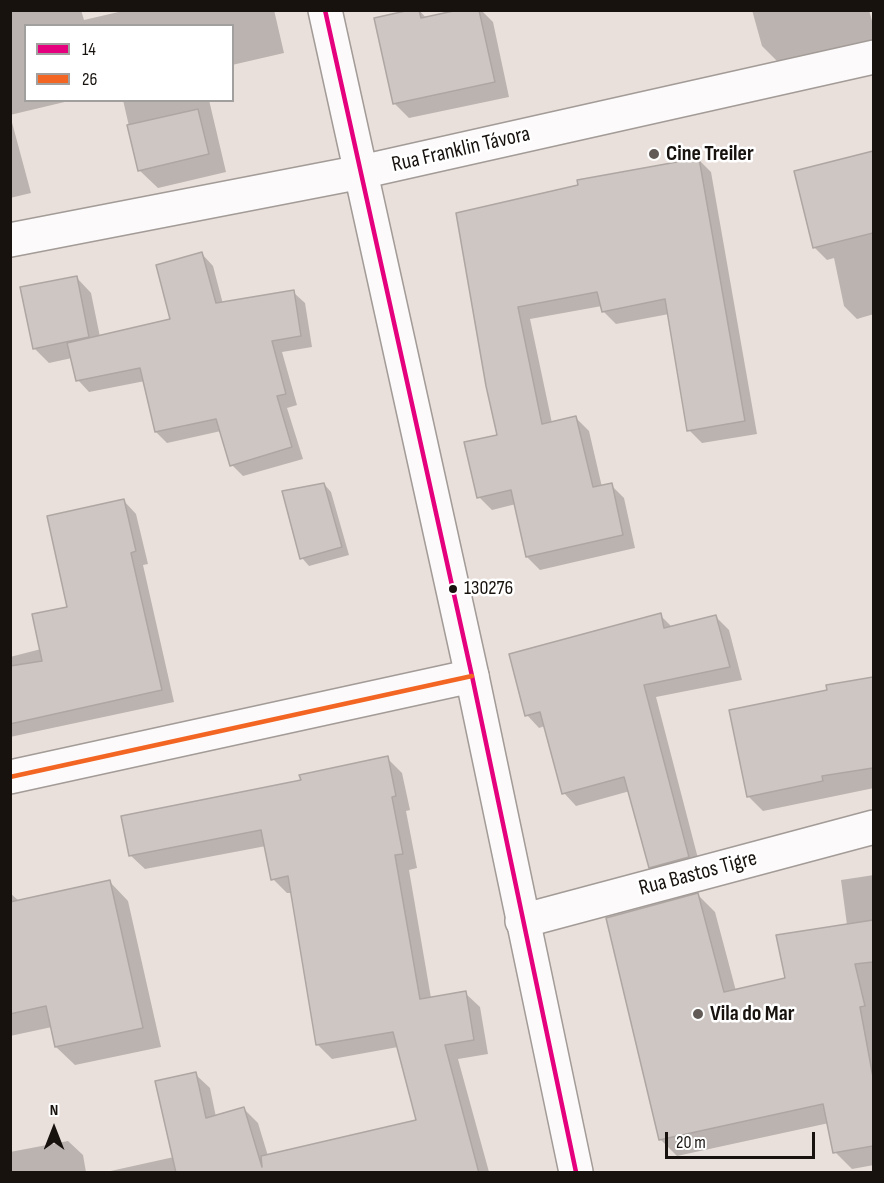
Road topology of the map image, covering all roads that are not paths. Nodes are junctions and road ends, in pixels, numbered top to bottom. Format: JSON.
{"nodes":[{"id":1,"x":324,"y":10,"type":"edge"},
{"id":2,"x":873,"y":57,"type":"edge"},
{"id":3,"x":361,"y":172,"type":"junction"},
{"id":4,"x":10,"y":240,"type":"edge"},
{"id":5,"x":472,"y":676,"type":"junction"},
{"id":6,"x":10,"y":777,"type":"edge"},
{"id":7,"x":873,"y":827,"type":"edge"},
{"id":8,"x":522,"y":921,"type":"junction"},
{"id":9,"x":576,"y":1173,"type":"edge"}],
"edges":[{"from":1,"to":3,"type":"street"},
{"from":2,"to":3,"type":"street","name":"Rua Franklin Távora"},
{"from":3,"to":4,"type":"street","name":"Rua Franklin Távora"},
{"from":3,"to":5,"type":"street"},
{"from":5,"to":6,"type":"street"},
{"from":5,"to":8,"type":"street"},
{"from":7,"to":8,"type":"street","name":"Rua Bastos Tigre"},
{"from":8,"to":9,"type":"street"}]}
